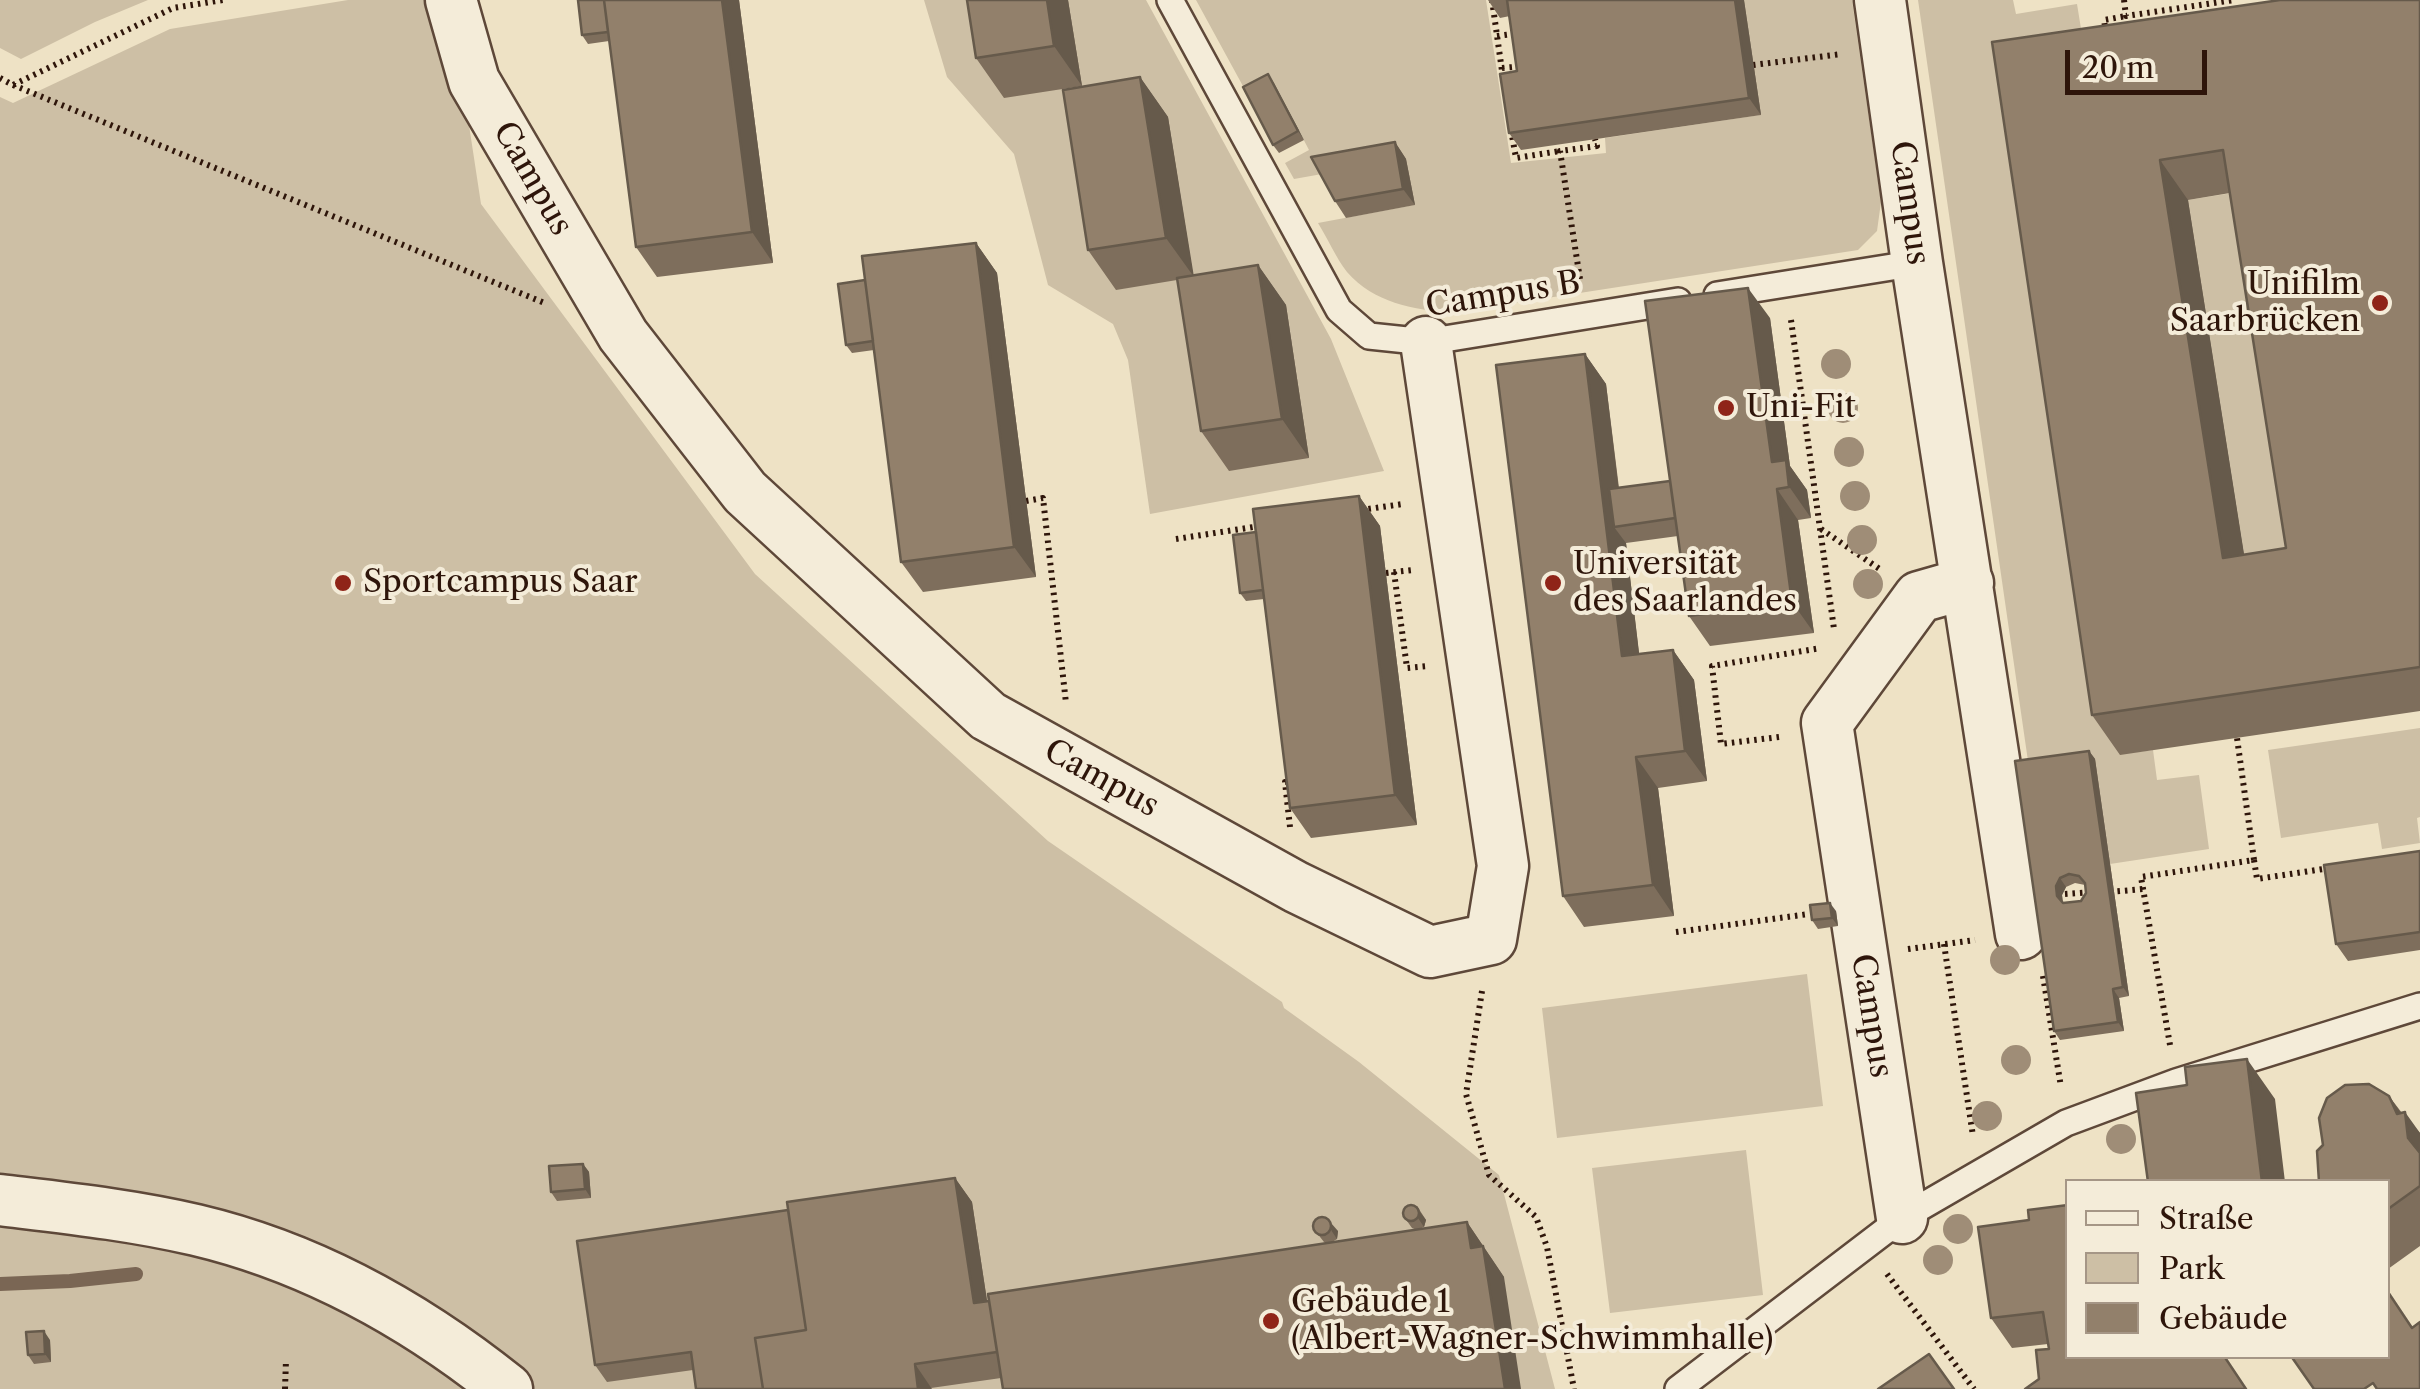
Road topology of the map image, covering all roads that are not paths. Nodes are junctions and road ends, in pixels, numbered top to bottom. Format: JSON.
{"nodes":[{"id":1,"x":451,"y":0,"type":"edge"},
{"id":2,"x":1170,"y":0,"type":"edge"},
{"id":3,"x":1884,"y":24,"type":"edge"},
{"id":4,"x":1917,"y":263,"type":"junction"},
{"id":5,"x":1426,"y":342,"type":"junction"},
{"id":6,"x":1968,"y":582,"type":"junction"},
{"id":7,"x":2031,"y":948,"type":"road end"},
{"id":8,"x":2420,"y":1006,"type":"edge"},
{"id":9,"x":0,"y":1200,"type":"edge"},
{"id":10,"x":1884,"y":1232,"type":"junction"},
{"id":11,"x":506,"y":1389,"type":"edge"},
{"id":12,"x":1678,"y":1389,"type":"edge"}],
"edges":[{"from":1,"to":5,"type":"street","name":"Campus"},
{"from":2,"to":5,"type":"lane","name":"Campus B"},
{"from":3,"to":4,"type":"street","name":"Campus"},
{"from":4,"to":5,"type":"lane","name":"Campus B"},
{"from":4,"to":6,"type":"street","name":"Campus"},
{"from":6,"to":7,"type":"street","name":"Campus"},
{"from":6,"to":10,"type":"street","name":"Campus"},
{"from":8,"to":10,"type":"lane"},
{"from":9,"to":11,"type":"street"},
{"from":10,"to":12,"type":"lane"}]}
